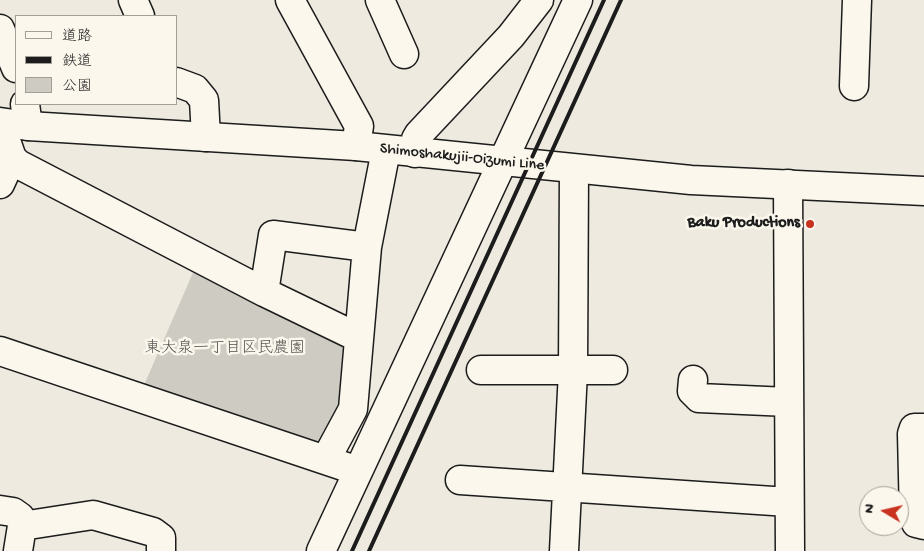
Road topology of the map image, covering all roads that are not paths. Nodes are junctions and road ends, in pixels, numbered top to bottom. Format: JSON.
{"nodes":[{"id":1,"x":133,"y":0,"type":"edge"},
{"id":2,"x":380,"y":0,"type":"edge"},
{"id":3,"x":539,"y":0,"type":"edge"},
{"id":4,"x":578,"y":0,"type":"edge"},
{"id":5,"x":857,"y":0,"type":"edge"},
{"id":6,"x":292,"y":1,"type":"edge"},
{"id":7,"x":140,"y":15,"type":"edge"},
{"id":8,"x":0,"y":29,"type":"edge"},
{"id":9,"x":404,"y":54,"type":"dead end"},
{"id":10,"x":15,"y":66,"type":"edge"},
{"id":11,"x":178,"y":83,"type":"edge"},
{"id":12,"x":854,"y":86,"type":"dead end"},
{"id":13,"x":26,"y":115,"type":"edge"},
{"id":14,"x":0,"y":122,"type":"edge"},
{"id":15,"x":206,"y":137,"type":"junction"},
{"id":16,"x":356,"y":146,"type":"junction"},
{"id":17,"x":386,"y":150,"type":"junction"},
{"id":18,"x":415,"y":153,"type":"junction"},
{"id":19,"x":12,"y":158,"type":"junction"},
{"id":20,"x":504,"y":162,"type":"junction"},
{"id":21,"x":574,"y":169,"type":"junction"},
{"id":22,"x":0,"y":184,"type":"edge"},
{"id":23,"x":788,"y":184,"type":"junction"},
{"id":24,"x":924,"y":190,"type":"edge"},
{"id":25,"x":367,"y":247,"type":"junction"},
{"id":26,"x":264,"y":292,"type":"junction"},
{"id":27,"x":359,"y":338,"type":"junction"},
{"id":28,"x":0,"y":351,"type":"edge"},
{"id":29,"x":481,"y":370,"type":"dead end"},
{"id":30,"x":613,"y":370,"type":"dead end"},
{"id":31,"x":573,"y":371,"type":"junction"},
{"id":32,"x":693,"y":380,"type":"dead end"},
{"id":33,"x":788,"y":402,"type":"junction"},
{"id":34,"x":924,"y":428,"type":"edge"},
{"id":35,"x":326,"y":459,"type":"junction"},
{"id":36,"x":358,"y":471,"type":"junction"},
{"id":37,"x":460,"y":480,"type":"dead end"},
{"id":38,"x":568,"y":488,"type":"junction"},
{"id":39,"x":788,"y":502,"type":"junction"},
{"id":40,"x":0,"y":510,"type":"edge"},
{"id":41,"x":924,"y":525,"type":"edge"},
{"id":42,"x":20,"y":539,"type":"edge"},
{"id":43,"x":161,"y":551,"type":"edge"},
{"id":44,"x":321,"y":551,"type":"edge"},
{"id":45,"x":564,"y":551,"type":"edge"},
{"id":46,"x":790,"y":551,"type":"edge"}],
"edges":[{"from":1,"to":7,"type":"street"},
{"from":2,"to":9,"type":"street"},
{"from":3,"to":18,"type":"street"},
{"from":4,"to":20,"type":"street"},
{"from":5,"to":12,"type":"street"},
{"from":6,"to":16,"type":"street"},
{"from":8,"to":10,"type":"street"},
{"from":11,"to":15,"type":"street"},
{"from":13,"to":14,"type":"street","name":"Shimoshakujii-Oizumi Line"},
{"from":13,"to":15,"type":"street","name":"Shimoshakujii-Oizumi Line"},
{"from":14,"to":19,"type":"street"},
{"from":15,"to":16,"type":"street","name":"Shimoshakujii-Oizumi Line"},
{"from":16,"to":17,"type":"street","name":"Shimoshakujii-Oizumi Line"},
{"from":17,"to":18,"type":"street","name":"Shimoshakujii-Oizumi Line"},
{"from":17,"to":25,"type":"street"},
{"from":18,"to":20,"type":"street","name":"Shimoshakujii-Oizumi Line"},
{"from":19,"to":22,"type":"street"},
{"from":19,"to":26,"type":"street"},
{"from":20,"to":21,"type":"street","name":"Shimoshakujii-Oizumi Line"},
{"from":20,"to":36,"type":"street"},
{"from":21,"to":23,"type":"street","name":"Shimoshakujii-Oizumi Line"},
{"from":21,"to":31,"type":"street"},
{"from":23,"to":24,"type":"street","name":"Shimoshakujii-Oizumi Line"},
{"from":23,"to":33,"type":"street"},
{"from":25,"to":26,"type":"street"},
{"from":25,"to":27,"type":"street"},
{"from":26,"to":27,"type":"street"},
{"from":27,"to":35,"type":"street"},
{"from":28,"to":35,"type":"street"},
{"from":29,"to":31,"type":"street"},
{"from":30,"to":31,"type":"street"},
{"from":31,"to":38,"type":"street"},
{"from":32,"to":33,"type":"street"},
{"from":33,"to":39,"type":"street"},
{"from":34,"to":41,"type":"street"},
{"from":35,"to":36,"type":"street"},
{"from":36,"to":44,"type":"street"},
{"from":37,"to":38,"type":"street"},
{"from":38,"to":39,"type":"street"},
{"from":38,"to":45,"type":"street"},
{"from":39,"to":46,"type":"street"},
{"from":40,"to":42,"type":"street"},
{"from":42,"to":43,"type":"street"}]}
